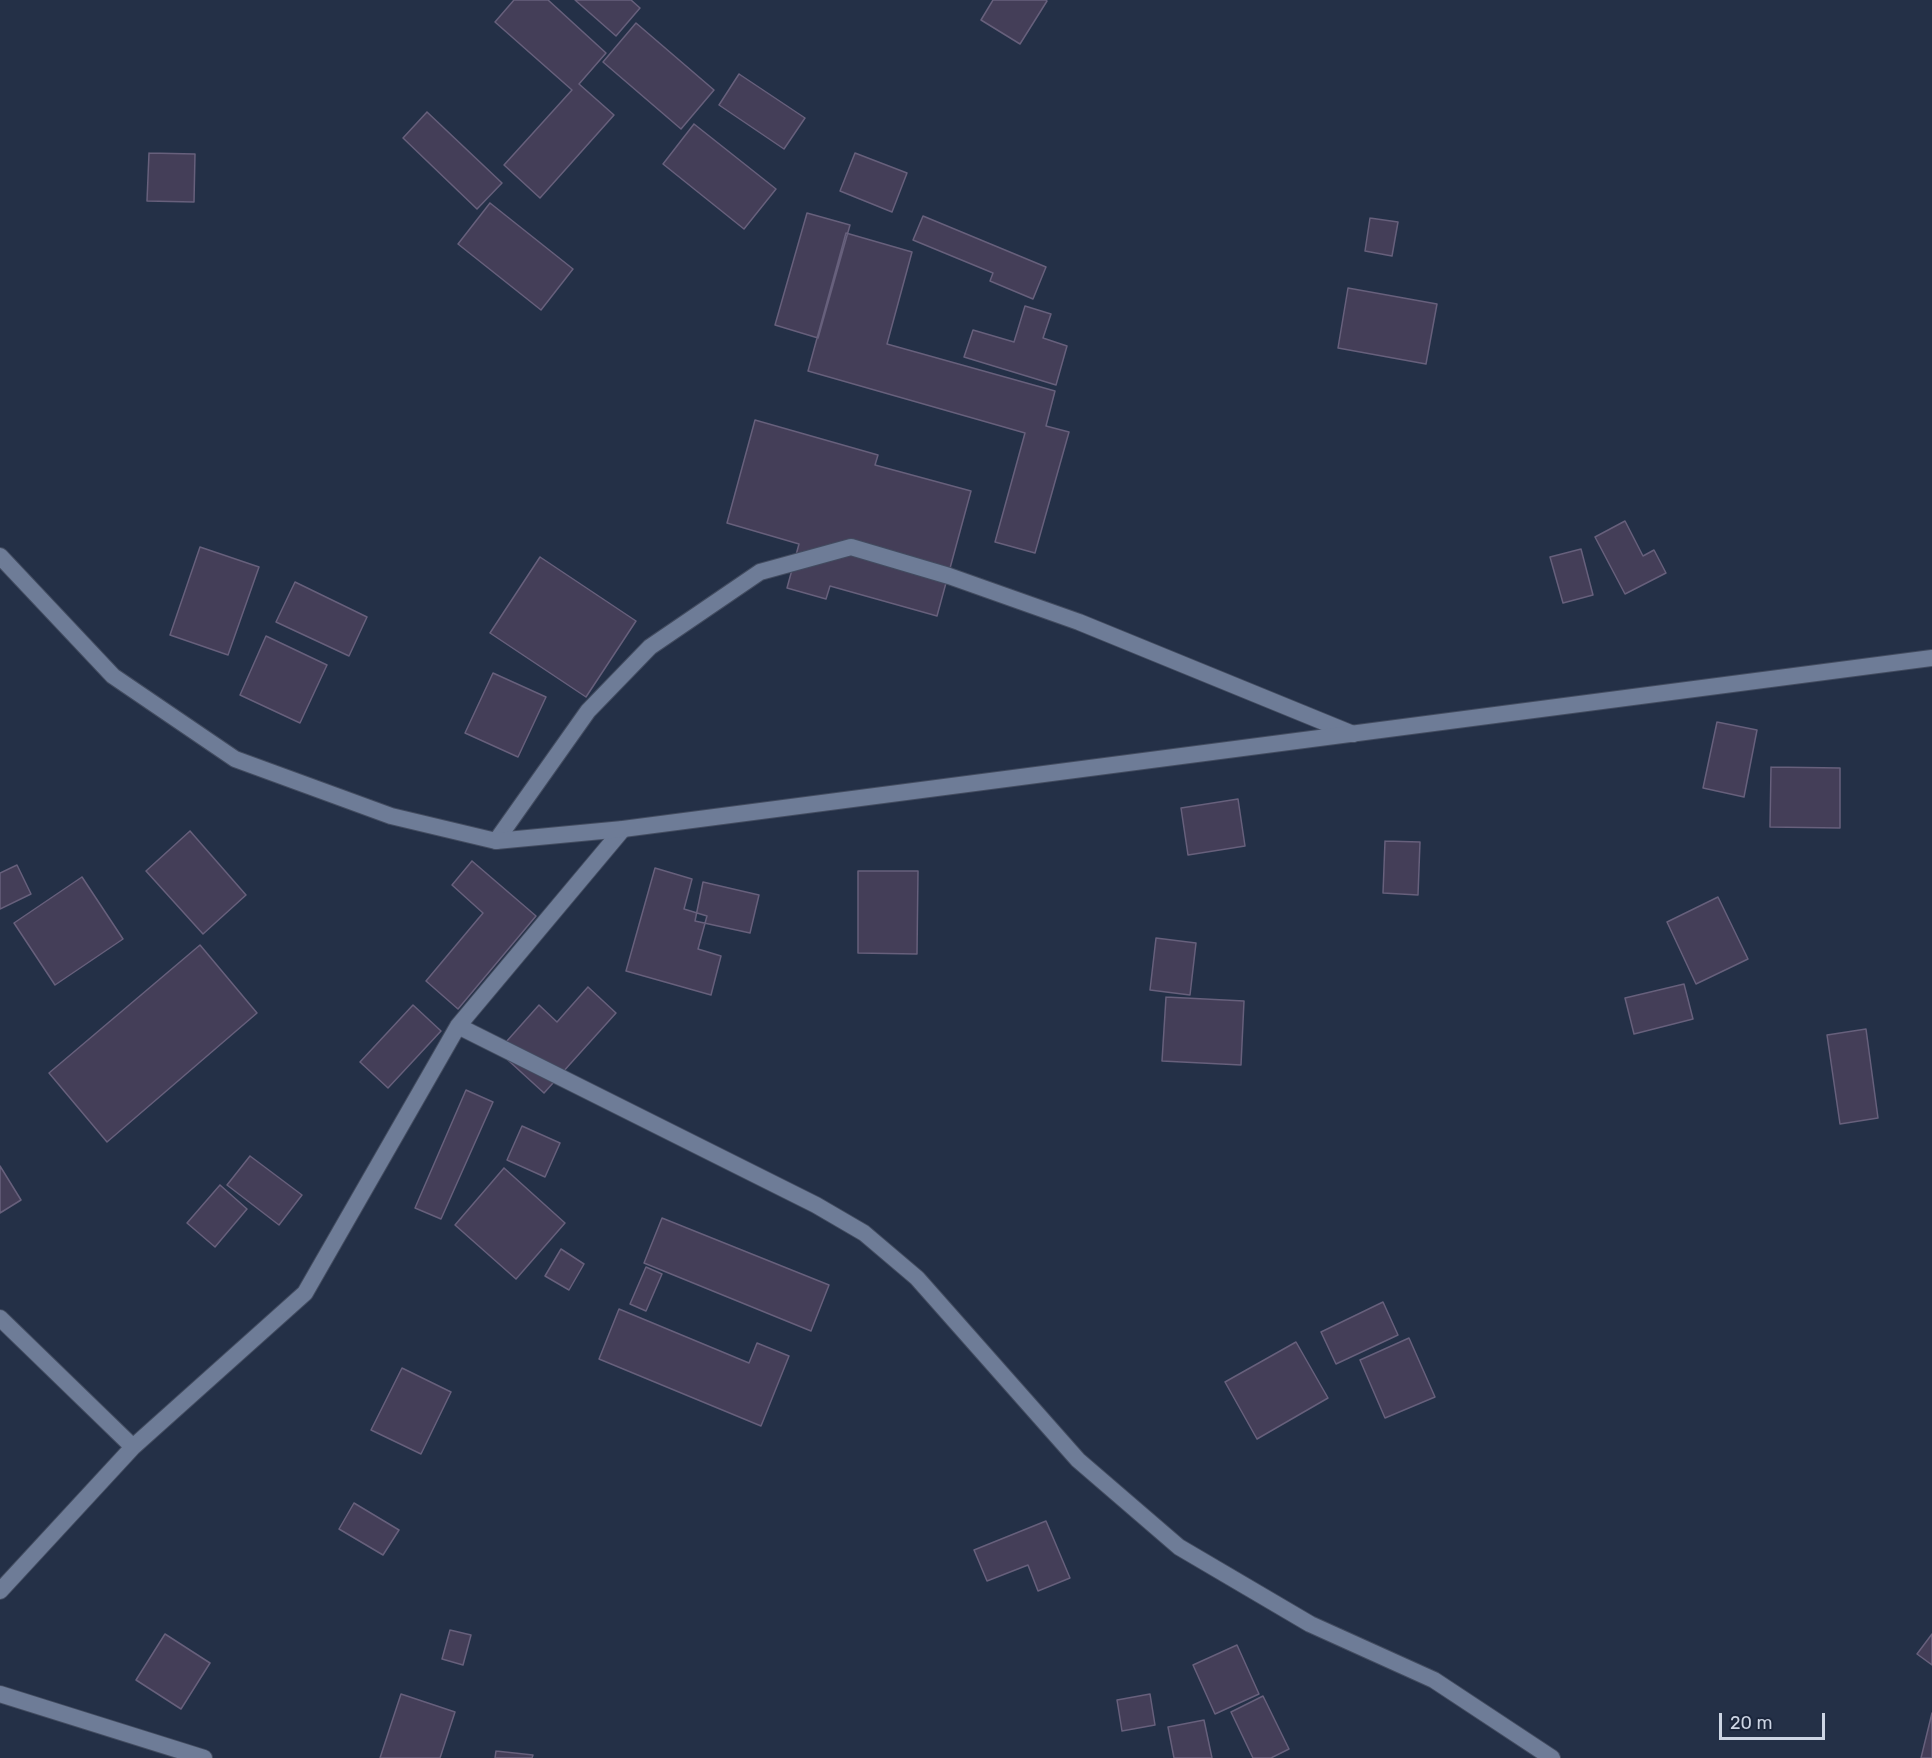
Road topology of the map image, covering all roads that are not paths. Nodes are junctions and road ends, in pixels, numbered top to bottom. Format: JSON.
{"nodes":[{"id":1,"x":0,"y":556,"type":"edge"},
{"id":2,"x":1932,"y":658,"type":"edge"},
{"id":3,"x":1353,"y":734,"type":"junction"},
{"id":4,"x":623,"y":829,"type":"junction"},
{"id":5,"x":496,"y":841,"type":"junction"},
{"id":6,"x":458,"y":1026,"type":"junction"},
{"id":7,"x":0,"y":1317,"type":"edge"},
{"id":8,"x":133,"y":1447,"type":"junction"},
{"id":9,"x":0,"y":1591,"type":"edge"},
{"id":10,"x":0,"y":1694,"type":"edge"},
{"id":11,"x":204,"y":1758,"type":"edge"},
{"id":12,"x":1552,"y":1758,"type":"edge"}],
"edges":[{"from":1,"to":5,"type":"street"},
{"from":2,"to":3,"type":"street"},
{"from":3,"to":4,"type":"street"},
{"from":3,"to":5,"type":"street"},
{"from":4,"to":5,"type":"street"},
{"from":4,"to":6,"type":"street"},
{"from":6,"to":8,"type":"street"},
{"from":6,"to":12,"type":"street"},
{"from":7,"to":8,"type":"street"},
{"from":8,"to":9,"type":"street"},
{"from":10,"to":11,"type":"street"}]}
